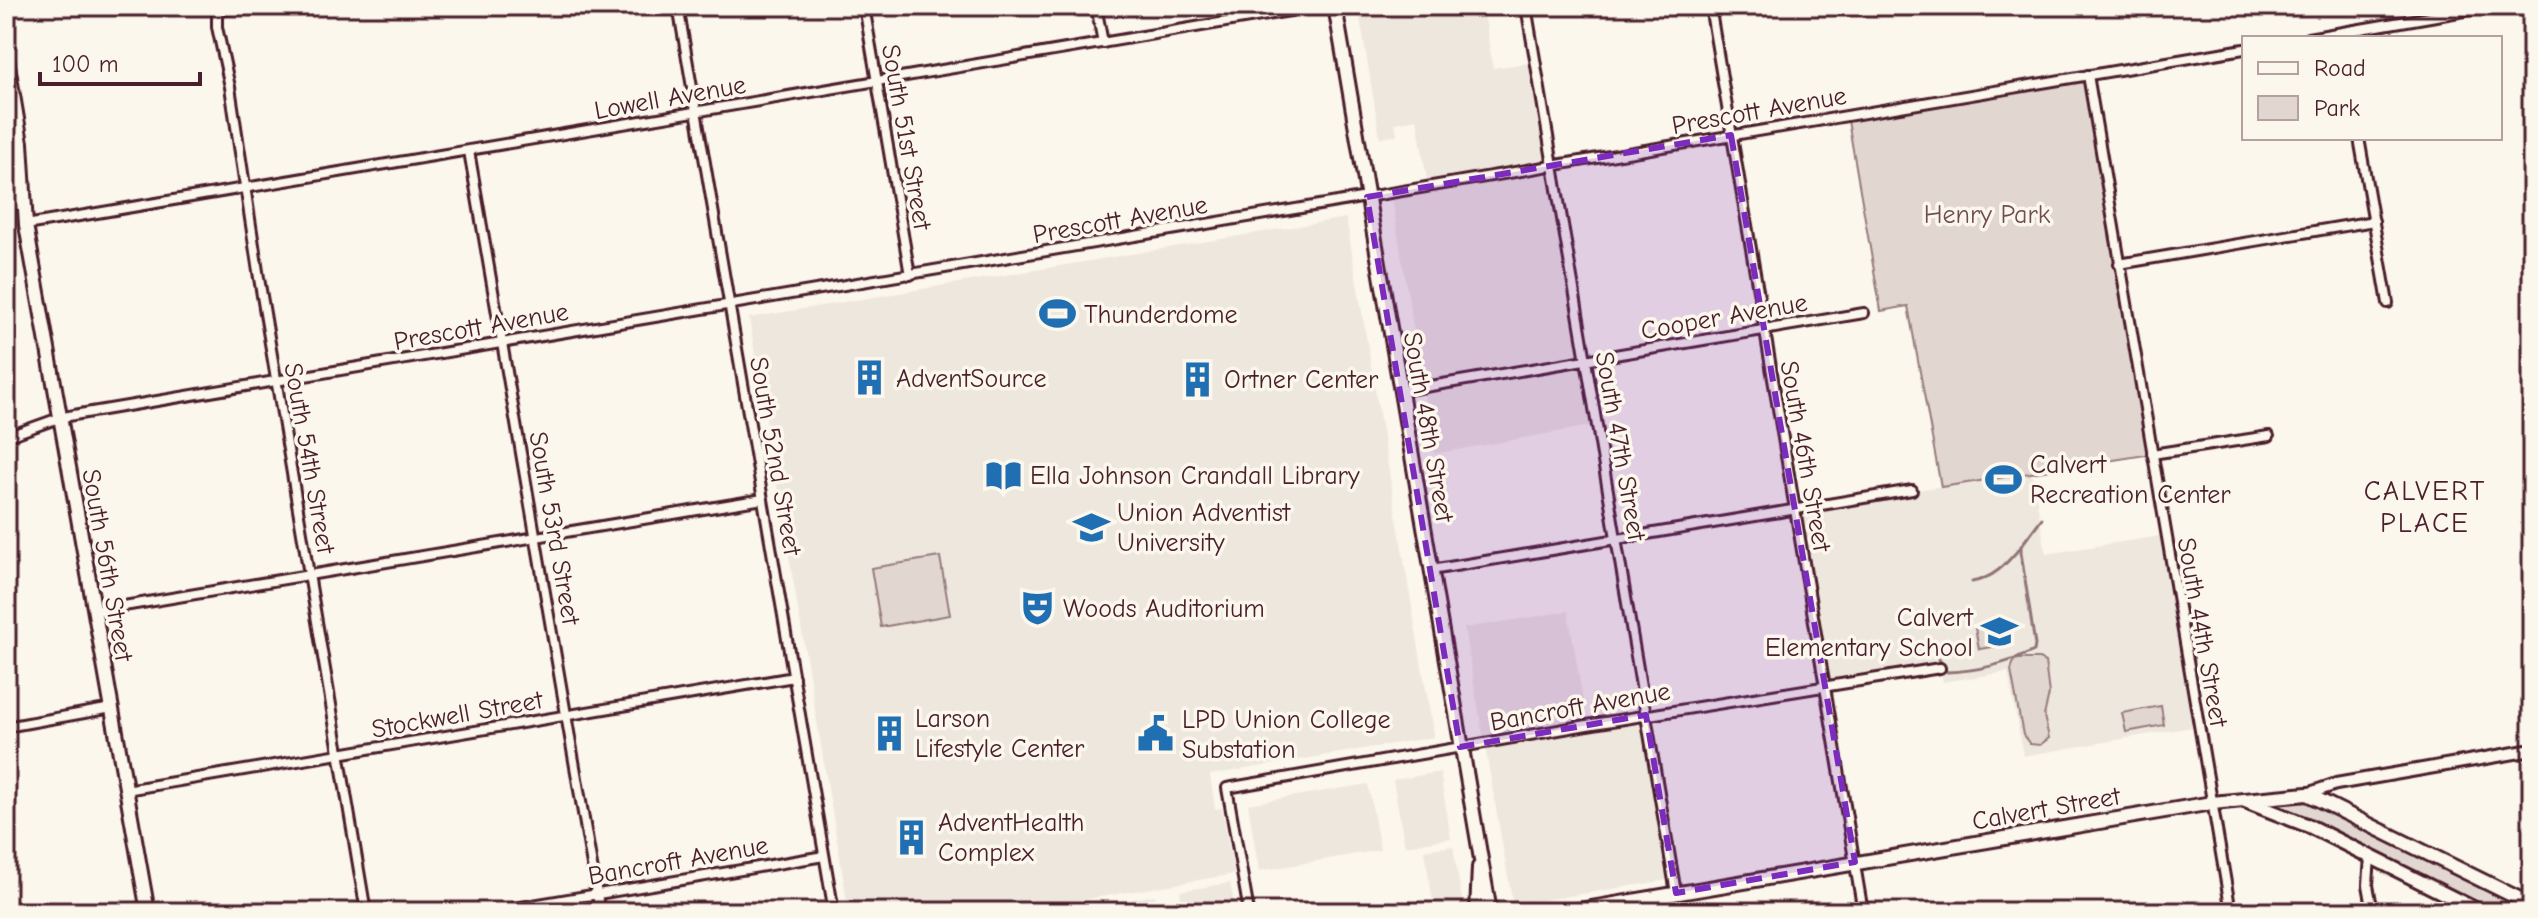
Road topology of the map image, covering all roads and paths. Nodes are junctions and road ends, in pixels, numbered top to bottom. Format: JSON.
{"nodes":[{"id":1,"x":245,"y":6,"type":"edge"},
{"id":2,"x":678,"y":6,"type":"edge"},
{"id":3,"x":864,"y":6,"type":"edge"},
{"id":4,"x":1096,"y":6,"type":"edge"},
{"id":5,"x":1320,"y":6,"type":"edge"},
{"id":6,"x":1335,"y":6,"type":"edge"},
{"id":7,"x":1526,"y":6,"type":"edge"},
{"id":8,"x":1710,"y":6,"type":"edge"},
{"id":9,"x":2494,"y":6,"type":"edge"},
{"id":10,"x":2342,"y":35,"type":"edge"},
{"id":11,"x":1103,"y":43,"type":"junction"},
{"id":12,"x":2242,"y":49,"type":"edge"},
{"id":13,"x":6,"y":53,"type":"edge"},
{"id":14,"x":2088,"y":75,"type":"junction"},
{"id":15,"x":877,"y":82,"type":"junction"},
{"id":16,"x":696,"y":113,"type":"junction"},
{"id":17,"x":1731,"y":135,"type":"junction"},
{"id":18,"x":2359,"y":140,"type":"edge"},
{"id":19,"x":469,"y":151,"type":"junction"},
{"id":20,"x":6,"y":157,"type":"edge"},
{"id":21,"x":1553,"y":165,"type":"junction"},
{"id":22,"x":245,"y":189,"type":"junction"},
{"id":23,"x":1367,"y":197,"type":"junction"},
{"id":24,"x":2374,"y":221,"type":"junction"},
{"id":25,"x":26,"y":225,"type":"junction"},
{"id":26,"x":2119,"y":264,"type":"junction"},
{"id":27,"x":910,"y":275,"type":"junction"},
{"id":28,"x":2388,"y":303,"type":"dead end"},
{"id":29,"x":730,"y":305,"type":"junction"},
{"id":30,"x":1864,"y":313,"type":"dead end"},
{"id":31,"x":1764,"y":329,"type":"junction"},
{"id":32,"x":504,"y":343,"type":"junction"},
{"id":33,"x":1586,"y":360,"type":"junction"},
{"id":34,"x":276,"y":381,"type":"junction"},
{"id":35,"x":1401,"y":391,"type":"junction"},
{"id":36,"x":59,"y":418,"type":"junction"},
{"id":37,"x":2269,"y":436,"type":"dead end"},
{"id":38,"x":6,"y":437,"type":"edge"},
{"id":39,"x":2152,"y":454,"type":"junction"},
{"id":40,"x":1912,"y":490,"type":"dead end"},
{"id":41,"x":763,"y":499,"type":"junction"},
{"id":42,"x":1795,"y":508,"type":"junction"},
{"id":43,"x":537,"y":537,"type":"junction"},
{"id":44,"x":1616,"y":538,"type":"junction"},
{"id":45,"x":1431,"y":570,"type":"junction"},
{"id":46,"x":309,"y":575,"type":"junction"},
{"id":47,"x":94,"y":611,"type":"junction"},
{"id":48,"x":1940,"y":668,"type":"dead end"},
{"id":49,"x":794,"y":677,"type":"junction"},
{"id":50,"x":1825,"y":685,"type":"junction"},
{"id":51,"x":112,"y":708,"type":"junction"},
{"id":52,"x":567,"y":715,"type":"junction"},
{"id":53,"x":1646,"y":715,"type":"junction"},
{"id":54,"x":6,"y":727,"type":"edge"},
{"id":55,"x":1460,"y":747,"type":"junction"},
{"id":56,"x":2532,"y":750,"type":"edge"},
{"id":57,"x":339,"y":754,"type":"junction"},
{"id":58,"x":126,"y":790,"type":"junction"},
{"id":59,"x":2307,"y":794,"type":"junction"},
{"id":60,"x":2245,"y":801,"type":"junction"},
{"id":61,"x":2212,"y":803,"type":"junction"},
{"id":62,"x":824,"y":856,"type":"junction"},
{"id":63,"x":1480,"y":856,"type":"junction"},
{"id":64,"x":2370,"y":856,"type":"junction"},
{"id":65,"x":1855,"y":862,"type":"junction"},
{"id":66,"x":1676,"y":893,"type":"junction"},
{"id":67,"x":597,"y":894,"type":"junction"},
{"id":68,"x":2532,"y":905,"type":"edge"},
{"id":69,"x":147,"y":909,"type":"edge"},
{"id":70,"x":116,"y":912,"type":"edge"},
{"id":71,"x":366,"y":912,"type":"edge"},
{"id":72,"x":491,"y":912,"type":"edge"},
{"id":73,"x":600,"y":912,"type":"edge"},
{"id":74,"x":834,"y":912,"type":"edge"},
{"id":75,"x":1249,"y":912,"type":"edge"},
{"id":76,"x":1477,"y":912,"type":"edge"},
{"id":77,"x":1490,"y":912,"type":"edge"},
{"id":78,"x":1567,"y":912,"type":"edge"},
{"id":79,"x":1863,"y":912,"type":"edge"},
{"id":80,"x":2231,"y":912,"type":"edge"},
{"id":81,"x":2373,"y":912,"type":"edge"},
{"id":82,"x":2481,"y":912,"type":"edge"}],
"edges":[{"from":1,"to":22,"type":"street","name":"South 54th Street"},
{"from":2,"to":16,"type":"street","name":"South 52nd Street"},
{"from":3,"to":15,"type":"street","name":"South 51st Street"},
{"from":4,"to":11,"type":"street"},
{"from":5,"to":11,"type":"street","name":"Lowell Avenue"},
{"from":6,"to":23,"type":"main road","name":"South 48th Street"},
{"from":7,"to":21,"type":"street","name":"South 47th Street"},
{"from":8,"to":17,"type":"street","name":"South 46th Street"},
{"from":9,"to":10,"type":"street"},
{"from":11,"to":15,"type":"street","name":"Lowell Avenue"},
{"from":12,"to":14,"type":"street","name":"Prescott Avenue"},
{"from":13,"to":25,"type":"main road","name":"South 56th Street"},
{"from":14,"to":17,"type":"street","name":"Prescott Avenue"},
{"from":14,"to":26,"type":"street","name":"South 44th Street"},
{"from":15,"to":16,"type":"street","name":"Lowell Avenue"},
{"from":15,"to":27,"type":"street","name":"South 51st Street"},
{"from":16,"to":19,"type":"street","name":"Lowell Avenue"},
{"from":16,"to":29,"type":"street","name":"South 52nd Street"},
{"from":17,"to":21,"type":"street","name":"Prescott Avenue"},
{"from":17,"to":31,"type":"street","name":"South 46th Street"},
{"from":18,"to":24,"type":"street"},
{"from":19,"to":22,"type":"street","name":"Lowell Avenue"},
{"from":19,"to":32,"type":"street","name":"South 53rd Street"},
{"from":20,"to":25,"type":"main road","name":"South 56th Street"},
{"from":21,"to":23,"type":"street","name":"Prescott Avenue"},
{"from":21,"to":33,"type":"street","name":"South 47th Street"},
{"from":22,"to":25,"type":"street","name":"Lowell Avenue"},
{"from":22,"to":34,"type":"street","name":"South 54th Street"},
{"from":23,"to":27,"type":"street","name":"Prescott Avenue"},
{"from":23,"to":35,"type":"main road","name":"South 48th Street"},
{"from":24,"to":26,"type":"street"},
{"from":24,"to":28,"type":"street"},
{"from":25,"to":36,"type":"main road","name":"South 56th Street"},
{"from":26,"to":39,"type":"street","name":"South 44th Street"},
{"from":27,"to":29,"type":"street","name":"Prescott Avenue"},
{"from":29,"to":32,"type":"street","name":"Prescott Avenue"},
{"from":29,"to":41,"type":"street","name":"South 52nd Street"},
{"from":30,"to":31,"type":"street","name":"Cooper Avenue"},
{"from":31,"to":33,"type":"street","name":"Cooper Avenue"},
{"from":31,"to":42,"type":"street","name":"South 46th Street"},
{"from":32,"to":34,"type":"street","name":"Prescott Avenue"},
{"from":32,"to":43,"type":"street","name":"South 53rd Street"},
{"from":33,"to":35,"type":"street","name":"Cooper Avenue"},
{"from":33,"to":44,"type":"street","name":"South 47th Street"},
{"from":34,"to":36,"type":"street","name":"Prescott Avenue"},
{"from":34,"to":46,"type":"street","name":"South 54th Street"},
{"from":35,"to":45,"type":"main road","name":"South 48th Street"},
{"from":36,"to":38,"type":"street","name":"Prescott Avenue"},
{"from":36,"to":47,"type":"main road","name":"South 56th Street"},
{"from":37,"to":39,"type":"street"},
{"from":39,"to":61,"type":"street","name":"South 44th Street"},
{"from":40,"to":42,"type":"street"},
{"from":41,"to":43,"type":"street"},
{"from":41,"to":49,"type":"street","name":"South 52nd Street"},
{"from":42,"to":44,"type":"street"},
{"from":42,"to":50,"type":"street","name":"South 46th Street"},
{"from":43,"to":46,"type":"street"},
{"from":43,"to":52,"type":"street","name":"South 53rd Street"},
{"from":44,"to":45,"type":"street"},
{"from":44,"to":53,"type":"street","name":"South 47th Street"},
{"from":45,"to":55,"type":"main road","name":"South 48th Street"},
{"from":46,"to":47,"type":"street"},
{"from":46,"to":57,"type":"street","name":"South 54th Street"},
{"from":47,"to":51,"type":"main road","name":"South 56th Street"},
{"from":48,"to":50,"type":"street","name":"Bancroft Avenue"},
{"from":49,"to":52,"type":"street","name":"Stockwell Street"},
{"from":49,"to":62,"type":"street","name":"South 52nd Street"},
{"from":50,"to":53,"type":"street","name":"Bancroft Avenue"},
{"from":50,"to":65,"type":"street","name":"South 46th Street"},
{"from":51,"to":54,"type":"street"},
{"from":51,"to":58,"type":"main road","name":"South 56th Street"},
{"from":52,"to":57,"type":"street","name":"Stockwell Street"},
{"from":52,"to":67,"type":"street","name":"South 53rd Street"},
{"from":53,"to":55,"type":"street","name":"Bancroft Avenue"},
{"from":53,"to":66,"type":"street","name":"South 47th Street"},
{"from":55,"to":63,"type":"main road","name":"South 48th Street"},
{"from":55,"to":75,"type":"street","name":"Bancroft Avenue"},
{"from":56,"to":59,"type":"street","name":"Calvert Street"},
{"from":57,"to":58,"type":"street","name":"Stockwell Street"},
{"from":57,"to":71,"type":"street","name":"South 54th Street"},
{"from":58,"to":69,"type":"main road","name":"South 56th Street"},
{"from":59,"to":60,"type":"main road","name":"Calvert Street"},
{"from":59,"to":68,"type":"main road"},
{"from":60,"to":61,"type":"main road","name":"Calvert Street"},
{"from":60,"to":64,"type":"main road"},
{"from":61,"to":65,"type":"main road","name":"Calvert Street"},
{"from":61,"to":80,"type":"street","name":"South 44th Street"},
{"from":62,"to":67,"type":"street","name":"Bancroft Avenue"},
{"from":62,"to":74,"type":"street","name":"South 52nd Street"},
{"from":63,"to":76,"type":"main road","name":"South 48th Street"},
{"from":63,"to":77,"type":"main road","name":"South 48th Street"},
{"from":64,"to":81,"type":"street"},
{"from":64,"to":82,"type":"main road"},
{"from":65,"to":66,"type":"main road","name":"Calvert Street"},
{"from":65,"to":79,"type":"street","name":"South 46th Street"},
{"from":66,"to":78,"type":"main road","name":"Calvert Street"},
{"from":67,"to":72,"type":"street","name":"Bancroft Avenue"},
{"from":67,"to":73,"type":"street","name":"South 53rd Street"},
{"from":69,"to":70,"type":"street"}]}
